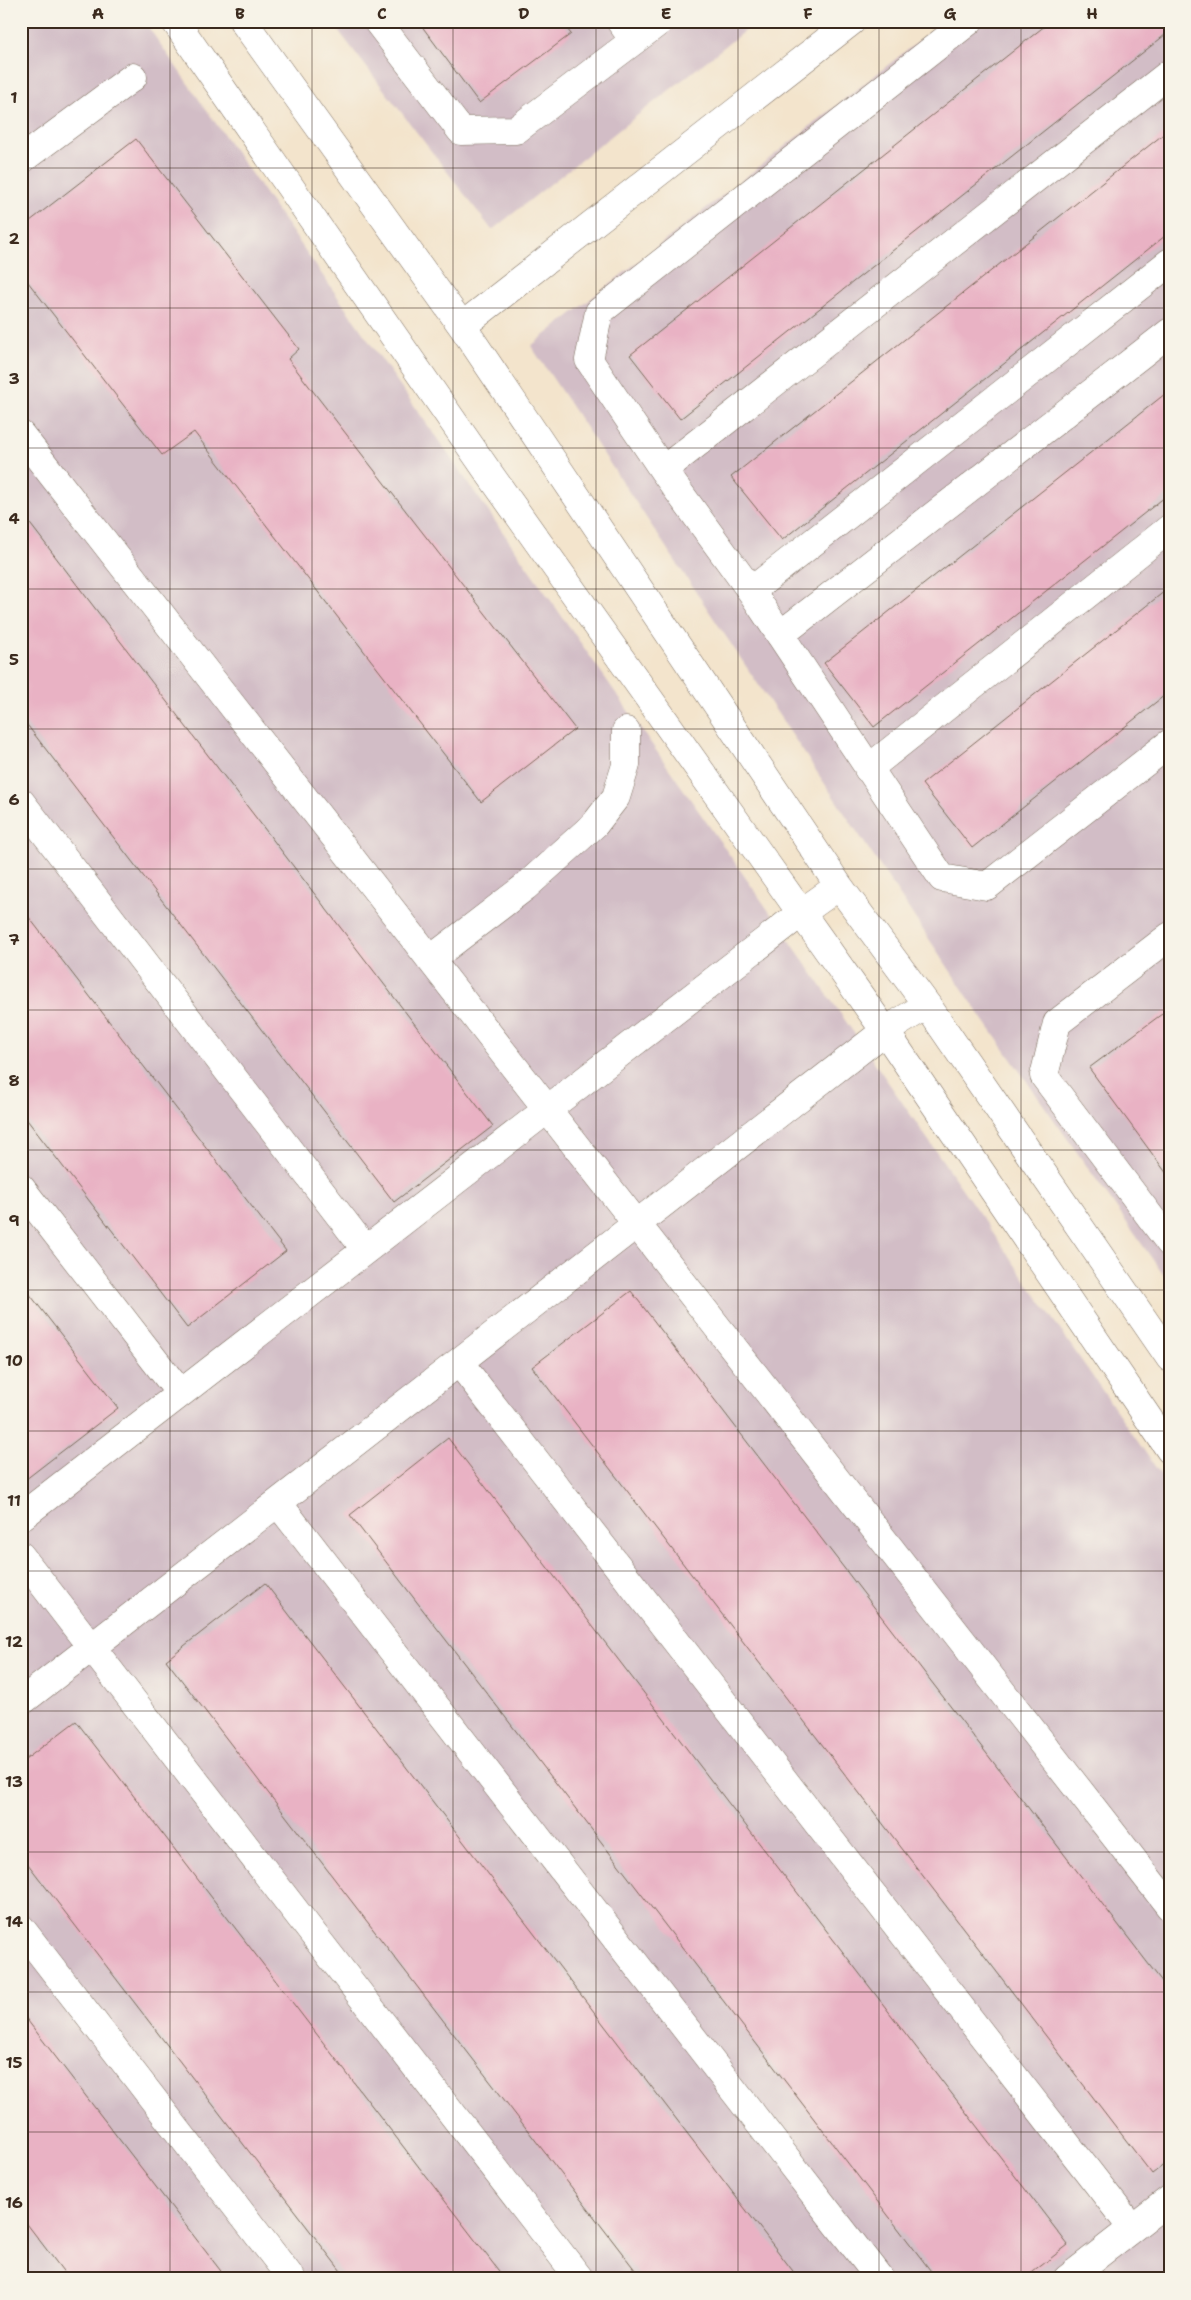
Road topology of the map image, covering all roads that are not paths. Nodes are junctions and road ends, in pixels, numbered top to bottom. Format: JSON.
{"nodes":[{"id":1,"x":175,"y":21,"type":"edge"},
{"id":2,"x":243,"y":21,"type":"edge"},
{"id":3,"x":376,"y":21,"type":"edge"},
{"id":4,"x":660,"y":21,"type":"edge"},
{"id":5,"x":852,"y":21,"type":"edge"},
{"id":6,"x":968,"y":21,"type":"edge"},
{"id":7,"x":627,"y":31,"type":"edge"},
{"id":8,"x":1170,"y":73,"type":"edge"},
{"id":9,"x":133,"y":77,"type":"dead end"},
{"id":10,"x":21,"y":160,"type":"edge"},
{"id":11,"x":1170,"y":262,"type":"edge"},
{"id":12,"x":462,"y":326,"type":"junction"},
{"id":13,"x":1170,"y":332,"type":"edge"},
{"id":14,"x":21,"y":435,"type":"edge"},
{"id":15,"x":663,"y":470,"type":"junction"},
{"id":16,"x":1170,"y":528,"type":"edge"},
{"id":17,"x":751,"y":591,"type":"junction"},
{"id":18,"x":780,"y":635,"type":"junction"},
{"id":19,"x":626,"y":731,"type":"dead end"},
{"id":20,"x":1170,"y":743,"type":"edge"},
{"id":21,"x":868,"y":769,"type":"junction"},
{"id":22,"x":21,"y":802,"type":"edge"},
{"id":23,"x":840,"y":886,"type":"junction"},
{"id":24,"x":801,"y":913,"type":"junction"},
{"id":25,"x":1170,"y":936,"type":"edge"},
{"id":26,"x":431,"y":959,"type":"junction"},
{"id":27,"x":927,"y":1005,"type":"junction"},
{"id":28,"x":885,"y":1031,"type":"junction"},
{"id":29,"x":548,"y":1109,"type":"junction"},
{"id":30,"x":21,"y":1188,"type":"edge"},
{"id":31,"x":637,"y":1223,"type":"junction"},
{"id":32,"x":1170,"y":1243,"type":"edge"},
{"id":33,"x":366,"y":1250,"type":"junction"},
{"id":34,"x":1170,"y":1358,"type":"edge"},
{"id":35,"x":459,"y":1362,"type":"junction"},
{"id":36,"x":180,"y":1393,"type":"junction"},
{"id":37,"x":1170,"y":1450,"type":"edge"},
{"id":38,"x":278,"y":1502,"type":"junction"},
{"id":39,"x":21,"y":1517,"type":"edge"},
{"id":40,"x":21,"y":1556,"type":"edge"},
{"id":41,"x":92,"y":1648,"type":"junction"},
{"id":42,"x":21,"y":1702,"type":"edge"},
{"id":43,"x":1170,"y":1907,"type":"edge"},
{"id":44,"x":21,"y":1928,"type":"edge"},
{"id":45,"x":1170,"y":2199,"type":"edge"},
{"id":46,"x":1132,"y":2228,"type":"junction"},
{"id":47,"x":292,"y":2279,"type":"edge"},
{"id":48,"x":580,"y":2279,"type":"edge"},
{"id":49,"x":880,"y":2279,"type":"edge"},
{"id":50,"x":1067,"y":2279,"type":"edge"}],
"edges":[{"from":1,"to":24,"type":"street"},
{"from":2,"to":12,"type":"street"},
{"from":3,"to":7,"type":"street"},
{"from":4,"to":7,"type":"street"},
{"from":5,"to":12,"type":"street"},
{"from":6,"to":15,"type":"street"},
{"from":8,"to":15,"type":"street"},
{"from":9,"to":10,"type":"street"},
{"from":11,"to":17,"type":"street"},
{"from":12,"to":23,"type":"street"},
{"from":13,"to":18,"type":"street"},
{"from":14,"to":26,"type":"street"},
{"from":15,"to":17,"type":"street"},
{"from":16,"to":21,"type":"street"},
{"from":17,"to":18,"type":"street"},
{"from":18,"to":21,"type":"street"},
{"from":19,"to":26,"type":"street"},
{"from":20,"to":21,"type":"street"},
{"from":22,"to":33,"type":"street"},
{"from":23,"to":24,"type":"street"},
{"from":23,"to":27,"type":"street"},
{"from":24,"to":28,"type":"street"},
{"from":24,"to":29,"type":"street"},
{"from":25,"to":32,"type":"street"},
{"from":26,"to":29,"type":"street"},
{"from":27,"to":28,"type":"street"},
{"from":27,"to":34,"type":"street"},
{"from":28,"to":31,"type":"street"},
{"from":28,"to":37,"type":"street"},
{"from":29,"to":31,"type":"street"},
{"from":29,"to":33,"type":"street"},
{"from":30,"to":36,"type":"street"},
{"from":31,"to":35,"type":"street"},
{"from":31,"to":43,"type":"street"},
{"from":33,"to":36,"type":"street"},
{"from":35,"to":38,"type":"street"},
{"from":35,"to":46,"type":"street"},
{"from":36,"to":39,"type":"street"},
{"from":38,"to":41,"type":"street"},
{"from":38,"to":49,"type":"street"},
{"from":40,"to":41,"type":"street"},
{"from":41,"to":42,"type":"street"},
{"from":41,"to":48,"type":"street"},
{"from":44,"to":47,"type":"street"},
{"from":45,"to":46,"type":"street"},
{"from":46,"to":50,"type":"street"}]}
